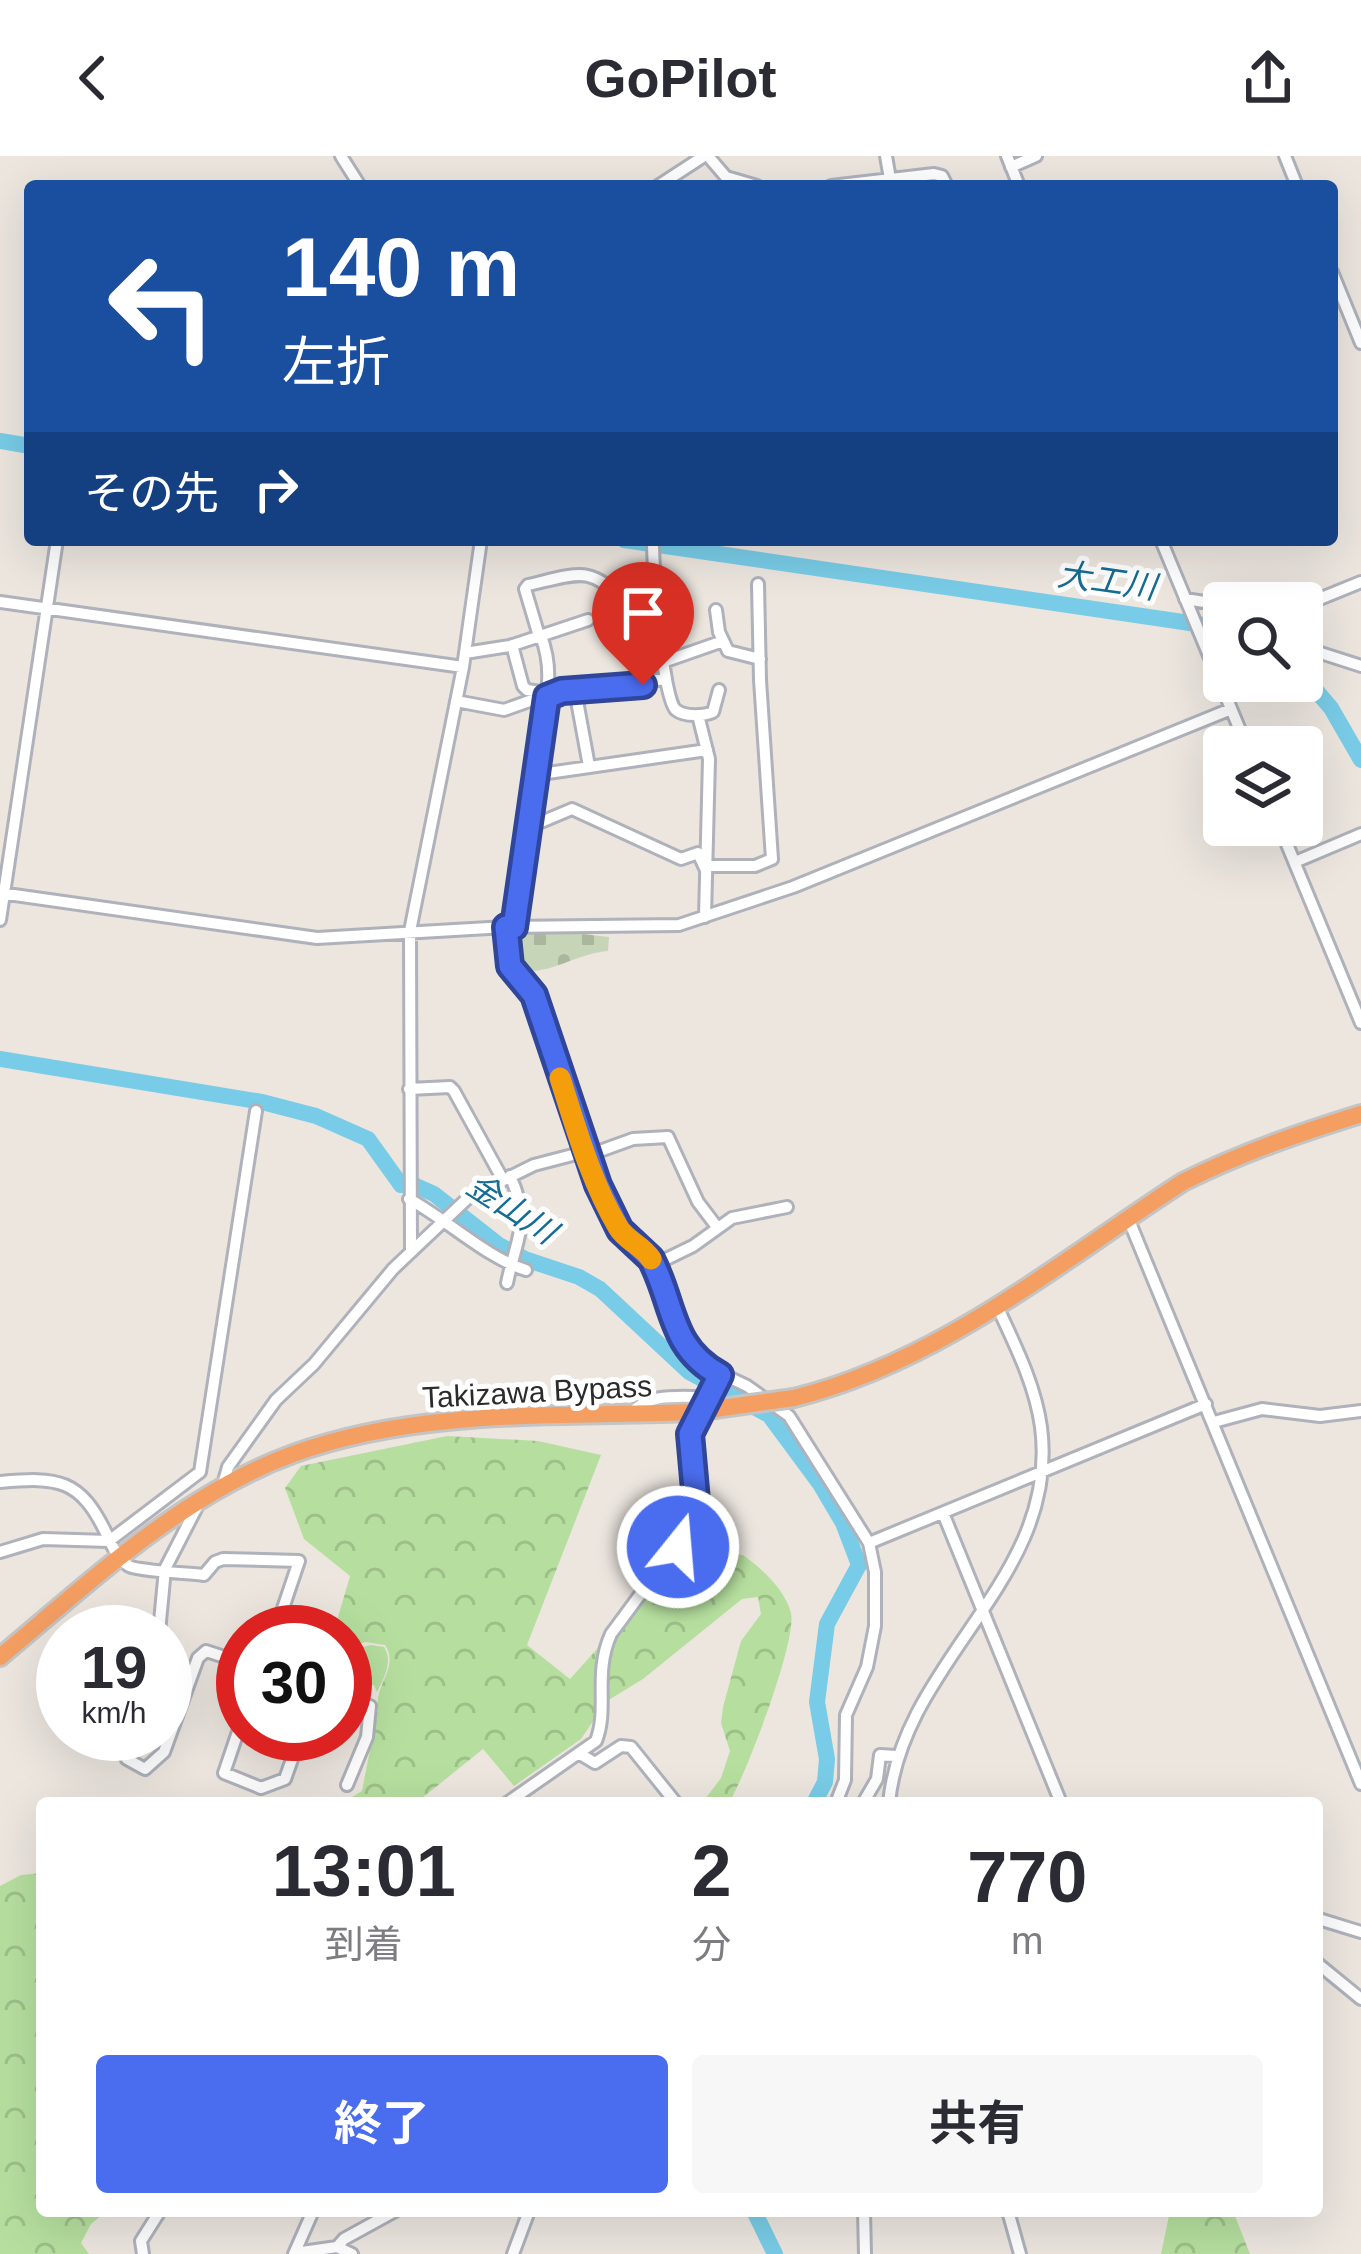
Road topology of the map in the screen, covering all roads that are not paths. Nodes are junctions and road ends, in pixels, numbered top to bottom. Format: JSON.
{"nodes":[{"id":1,"x":706,"y":156,"type":"edge"},
{"id":2,"x":886,"y":156,"type":"edge"},
{"id":3,"x":1036,"y":156,"type":"edge"},
{"id":4,"x":684,"y":161,"type":"edge"},
{"id":5,"x":1010,"y":161,"type":"edge"},
{"id":6,"x":890,"y":179,"type":"junction"},
{"id":7,"x":736,"y":180,"type":"edge"},
{"id":8,"x":882,"y":180,"type":"edge"},
{"id":9,"x":942,"y":180,"type":"edge"},
{"id":10,"x":1338,"y":289,"type":"edge"},
{"id":11,"x":1358,"y":331,"type":"edge"},
{"id":12,"x":1361,"y":343,"type":"edge"},
{"id":13,"x":56,"y":546,"type":"edge"},
{"id":14,"x":480,"y":546,"type":"edge"},
{"id":15,"x":653,"y":546,"type":"edge"},
{"id":16,"x":1163,"y":546,"type":"edge"},
{"id":17,"x":1361,"y":582,"type":"edge"},
{"id":18,"x":758,"y":584,"type":"dead end"},
{"id":19,"x":1323,"y":597,"type":"edge"},
{"id":20,"x":1185,"y":599,"type":"junction"},
{"id":21,"x":0,"y":602,"type":"edge"},
{"id":22,"x":1203,"y":602,"type":"edge"},
{"id":23,"x":48,"y":609,"type":"junction"},
{"id":24,"x":716,"y":610,"type":"dead end"},
{"id":25,"x":658,"y":613,"type":"junction"},
{"id":26,"x":588,"y":620,"type":"dead end"},
{"id":27,"x":540,"y":636,"type":"junction"},
{"id":28,"x":723,"y":641,"type":"junction"},
{"id":29,"x":512,"y":645,"type":"junction"},
{"id":30,"x":465,"y":653,"type":"junction"},
{"id":31,"x":1323,"y":654,"type":"edge"},
{"id":32,"x":760,"y":658,"type":"junction"},
{"id":33,"x":663,"y":662,"type":"junction"},
{"id":34,"x":1361,"y":666,"type":"edge"},
{"id":35,"x":463,"y":667,"type":"junction"},
{"id":36,"x":665,"y":679,"type":"junction"},
{"id":37,"x":575,"y":690,"type":"junction"},
{"id":38,"x":719,"y":690,"type":"dead end"},
{"id":39,"x":549,"y":694,"type":"junction"},
{"id":40,"x":456,"y":701,"type":"junction"},
{"id":41,"x":1232,"y":709,"type":"junction"},
{"id":42,"x":698,"y":715,"type":"junction"},
{"id":43,"x":1239,"y":726,"type":"edge"},
{"id":44,"x":706,"y":750,"type":"junction"},
{"id":45,"x":589,"y":766,"type":"junction"},
{"id":46,"x":534,"y":775,"type":"junction"},
{"id":47,"x":527,"y":827,"type":"junction"},
{"id":48,"x":1361,"y":834,"type":"edge"},
{"id":49,"x":1288,"y":846,"type":"edge"},
{"id":50,"x":1294,"y":862,"type":"junction"},
{"id":51,"x":707,"y":868,"type":"junction"},
{"id":52,"x":2,"y":894,"type":"edge"},
{"id":53,"x":705,"y":917,"type":"junction"},
{"id":54,"x":0,"y":920,"type":"edge"},
{"id":55,"x":510,"y":927,"type":"junction"},
{"id":56,"x":410,"y":932,"type":"junction"},
{"id":57,"x":1361,"y":1023,"type":"edge"},
{"id":58,"x":409,"y":1089,"type":"junction"},
{"id":59,"x":256,"y":1111,"type":"dead end"},
{"id":60,"x":1361,"y":1114,"type":"edge"},
{"id":61,"x":585,"y":1154,"type":"junction"},
{"id":62,"x":507,"y":1178,"type":"junction"},
{"id":63,"x":409,"y":1199,"type":"junction"},
{"id":64,"x":787,"y":1207,"type":"dead end"},
{"id":65,"x":1128,"y":1218,"type":"junction"},
{"id":66,"x":446,"y":1219,"type":"junction"},
{"id":67,"x":718,"y":1227,"type":"junction"},
{"id":68,"x":411,"y":1252,"type":"junction"},
{"id":69,"x":511,"y":1265,"type":"junction"},
{"id":70,"x":654,"y":1265,"type":"junction"},
{"id":71,"x":526,"y":1270,"type":"dead end"},
{"id":72,"x":507,"y":1283,"type":"dead end"},
{"id":73,"x":997,"y":1306,"type":"junction"},
{"id":74,"x":720,"y":1375,"type":"junction"},
{"id":75,"x":705,"y":1397,"type":"junction"},
{"id":76,"x":1207,"y":1404,"type":"junction"},
{"id":77,"x":1361,"y":1411,"type":"edge"},
{"id":78,"x":631,"y":1414,"type":"junction"},
{"id":79,"x":1214,"y":1422,"type":"junction"},
{"id":80,"x":680,"y":1468,"type":"dead end"},
{"id":81,"x":1040,"y":1473,"type":"junction"},
{"id":82,"x":694,"y":1480,"type":"junction"},
{"id":83,"x":0,"y":1482,"type":"edge"},
{"id":84,"x":222,"y":1488,"type":"junction"},
{"id":85,"x":201,"y":1500,"type":"junction"},
{"id":86,"x":943,"y":1513,"type":"junction"},
{"id":87,"x":109,"y":1541,"type":"junction"},
{"id":88,"x":869,"y":1543,"type":"junction"},
{"id":89,"x":0,"y":1552,"type":"edge"},
{"id":90,"x":120,"y":1558,"type":"junction"},
{"id":91,"x":165,"y":1569,"type":"junction"},
{"id":92,"x":162,"y":1605,"type":"edge"},
{"id":93,"x":284,"y":1605,"type":"edge"},
{"id":94,"x":983,"y":1610,"type":"junction"},
{"id":95,"x":216,"y":1654,"type":"edge"},
{"id":96,"x":0,"y":1657,"type":"edge"},
{"id":97,"x":192,"y":1675,"type":"edge"},
{"id":98,"x":580,"y":1754,"type":"junction"},
{"id":99,"x":896,"y":1756,"type":"junction"},
{"id":100,"x":228,"y":1761,"type":"edge"},
{"id":101,"x":292,"y":1761,"type":"edge"},
{"id":102,"x":357,"y":1761,"type":"edge"},
{"id":103,"x":1361,"y":1784,"type":"edge"},
{"id":104,"x":347,"y":1785,"type":"dead end"},
{"id":105,"x":516,"y":1797,"type":"edge"},
{"id":106,"x":671,"y":1797,"type":"edge"},
{"id":107,"x":838,"y":1797,"type":"edge"},
{"id":108,"x":866,"y":1797,"type":"edge"},
{"id":109,"x":890,"y":1797,"type":"edge"},
{"id":110,"x":1058,"y":1797,"type":"edge"},
{"id":111,"x":1323,"y":1920,"type":"edge"},
{"id":112,"x":1361,"y":1931,"type":"edge"},
{"id":113,"x":1323,"y":1968,"type":"edge"},
{"id":114,"x":1361,"y":1999,"type":"edge"},
{"id":115,"x":156,"y":2217,"type":"edge"},
{"id":116,"x":311,"y":2217,"type":"edge"},
{"id":117,"x":384,"y":2217,"type":"edge"},
{"id":118,"x":528,"y":2217,"type":"edge"},
{"id":119,"x":864,"y":2217,"type":"edge"},
{"id":120,"x":1010,"y":2217,"type":"edge"},
{"id":121,"x":337,"y":2248,"type":"junction"},
{"id":122,"x":143,"y":2254,"type":"edge"},
{"id":123,"x":294,"y":2254,"type":"edge"},
{"id":124,"x":352,"y":2254,"type":"edge"},
{"id":125,"x":513,"y":2254,"type":"edge"},
{"id":126,"x":865,"y":2254,"type":"edge"},
{"id":127,"x":1020,"y":2254,"type":"edge"}],
"edges":[{"from":1,"to":4,"type":"street"},
{"from":1,"to":7,"type":"street"},
{"from":2,"to":6,"type":"street"},
{"from":3,"to":5,"type":"street"},
{"from":6,"to":8,"type":"street"},
{"from":6,"to":9,"type":"street"},
{"from":10,"to":11,"type":"street"},
{"from":11,"to":12,"type":"street"},
{"from":13,"to":23,"type":"street"},
{"from":14,"to":30,"type":"street"},
{"from":15,"to":25,"type":"street"},
{"from":16,"to":20,"type":"street"},
{"from":17,"to":19,"type":"street"},
{"from":18,"to":32,"type":"street"},
{"from":20,"to":22,"type":"street"},
{"from":20,"to":41,"type":"street"},
{"from":21,"to":23,"type":"street"},
{"from":23,"to":35,"type":"street"},
{"from":23,"to":52,"type":"street"},
{"from":24,"to":28,"type":"street"},
{"from":25,"to":27,"type":"street"},
{"from":25,"to":33,"type":"street"},
{"from":26,"to":27,"type":"street"},
{"from":27,"to":29,"type":"street"},
{"from":27,"to":39,"type":"street"},
{"from":28,"to":32,"type":"street"},
{"from":28,"to":33,"type":"street"},
{"from":29,"to":30,"type":"street"},
{"from":29,"to":39,"type":"street"},
{"from":30,"to":35,"type":"street"},
{"from":31,"to":34,"type":"street"},
{"from":32,"to":51,"type":"street"},
{"from":33,"to":36,"type":"street"},
{"from":35,"to":40,"type":"street"},
{"from":36,"to":37,"type":"street"},
{"from":36,"to":42,"type":"street"},
{"from":37,"to":39,"type":"street"},
{"from":37,"to":45,"type":"street"},
{"from":38,"to":42,"type":"street"},
{"from":39,"to":40,"type":"street"},
{"from":39,"to":46,"type":"street"},
{"from":40,"to":56,"type":"street"},
{"from":41,"to":43,"type":"street"},
{"from":41,"to":53,"type":"street"},
{"from":42,"to":44,"type":"street"},
{"from":44,"to":45,"type":"street"},
{"from":44,"to":51,"type":"street"},
{"from":45,"to":46,"type":"street"},
{"from":46,"to":47,"type":"street"},
{"from":47,"to":51,"type":"street"},
{"from":47,"to":55,"type":"street"},
{"from":48,"to":50,"type":"street"},
{"from":49,"to":50,"type":"street"},
{"from":50,"to":57,"type":"street"},
{"from":51,"to":53,"type":"street"},
{"from":52,"to":54,"type":"street"},
{"from":52,"to":56,"type":"street"},
{"from":53,"to":55,"type":"street"},
{"from":55,"to":56,"type":"street"},
{"from":55,"to":61,"type":"street"},
{"from":56,"to":58,"type":"street"},
{"from":58,"to":62,"type":"street"},
{"from":58,"to":63,"type":"street"},
{"from":59,"to":87,"type":"street"},
{"from":60,"to":65,"type":"highway","name":"Takizawa Bypass"},
{"from":61,"to":62,"type":"street"},
{"from":61,"to":67,"type":"street"},
{"from":61,"to":70,"type":"street"},
{"from":62,"to":66,"type":"street"},
{"from":62,"to":69,"type":"street"},
{"from":63,"to":66,"type":"street"},
{"from":63,"to":68,"type":"street"},
{"from":64,"to":67,"type":"street"},
{"from":65,"to":73,"type":"highway","name":"Takizawa Bypass"},
{"from":65,"to":76,"type":"street"},
{"from":66,"to":68,"type":"street"},
{"from":66,"to":69,"type":"street"},
{"from":67,"to":70,"type":"street"},
{"from":68,"to":84,"type":"street"},
{"from":69,"to":71,"type":"street"},
{"from":69,"to":72,"type":"street"},
{"from":70,"to":74,"type":"street"},
{"from":73,"to":78,"type":"highway","name":"Takizawa Bypass","bridge":true},
{"from":73,"to":81,"type":"street"},
{"from":74,"to":75,"type":"street"},
{"from":74,"to":88,"type":"street"},
{"from":75,"to":78,"type":"street"},
{"from":75,"to":82,"type":"street"},
{"from":76,"to":79,"type":"street"},
{"from":76,"to":81,"type":"street"},
{"from":77,"to":79,"type":"street"},
{"from":78,"to":84,"type":"highway","name":"Takizawa Bypass"},
{"from":79,"to":103,"type":"street"},
{"from":80,"to":82,"type":"street"},
{"from":81,"to":86,"type":"street"},
{"from":81,"to":94,"type":"street"},
{"from":82,"to":98,"type":"street"},
{"from":83,"to":87,"type":"street"},
{"from":84,"to":85,"type":"highway","name":"Takizawa Bypass"},
{"from":85,"to":90,"type":"highway","name":"Takizawa Bypass"},
{"from":85,"to":91,"type":"street"},
{"from":86,"to":88,"type":"street"},
{"from":86,"to":94,"type":"street"},
{"from":87,"to":89,"type":"street"},
{"from":87,"to":90,"type":"street"},
{"from":88,"to":107,"type":"street"},
{"from":90,"to":91,"type":"street"},
{"from":90,"to":96,"type":"highway","name":"Takizawa Bypass"},
{"from":91,"to":92,"type":"street"},
{"from":91,"to":93,"type":"street"},
{"from":94,"to":99,"type":"street"},
{"from":94,"to":110,"type":"street"},
{"from":95,"to":97,"type":"street"},
{"from":98,"to":105,"type":"street"},
{"from":98,"to":106,"type":"street"},
{"from":99,"to":108,"type":"street"},
{"from":99,"to":109,"type":"street"},
{"from":100,"to":101,"type":"street"},
{"from":102,"to":104,"type":"street"},
{"from":111,"to":112,"type":"street"},
{"from":113,"to":114,"type":"street"},
{"from":115,"to":122,"type":"street"},
{"from":116,"to":123,"type":"street"},
{"from":117,"to":121,"type":"street"},
{"from":118,"to":125,"type":"street"},
{"from":119,"to":126,"type":"street"},
{"from":120,"to":127,"type":"street"},
{"from":121,"to":123,"type":"street"},
{"from":121,"to":124,"type":"street"}]}
